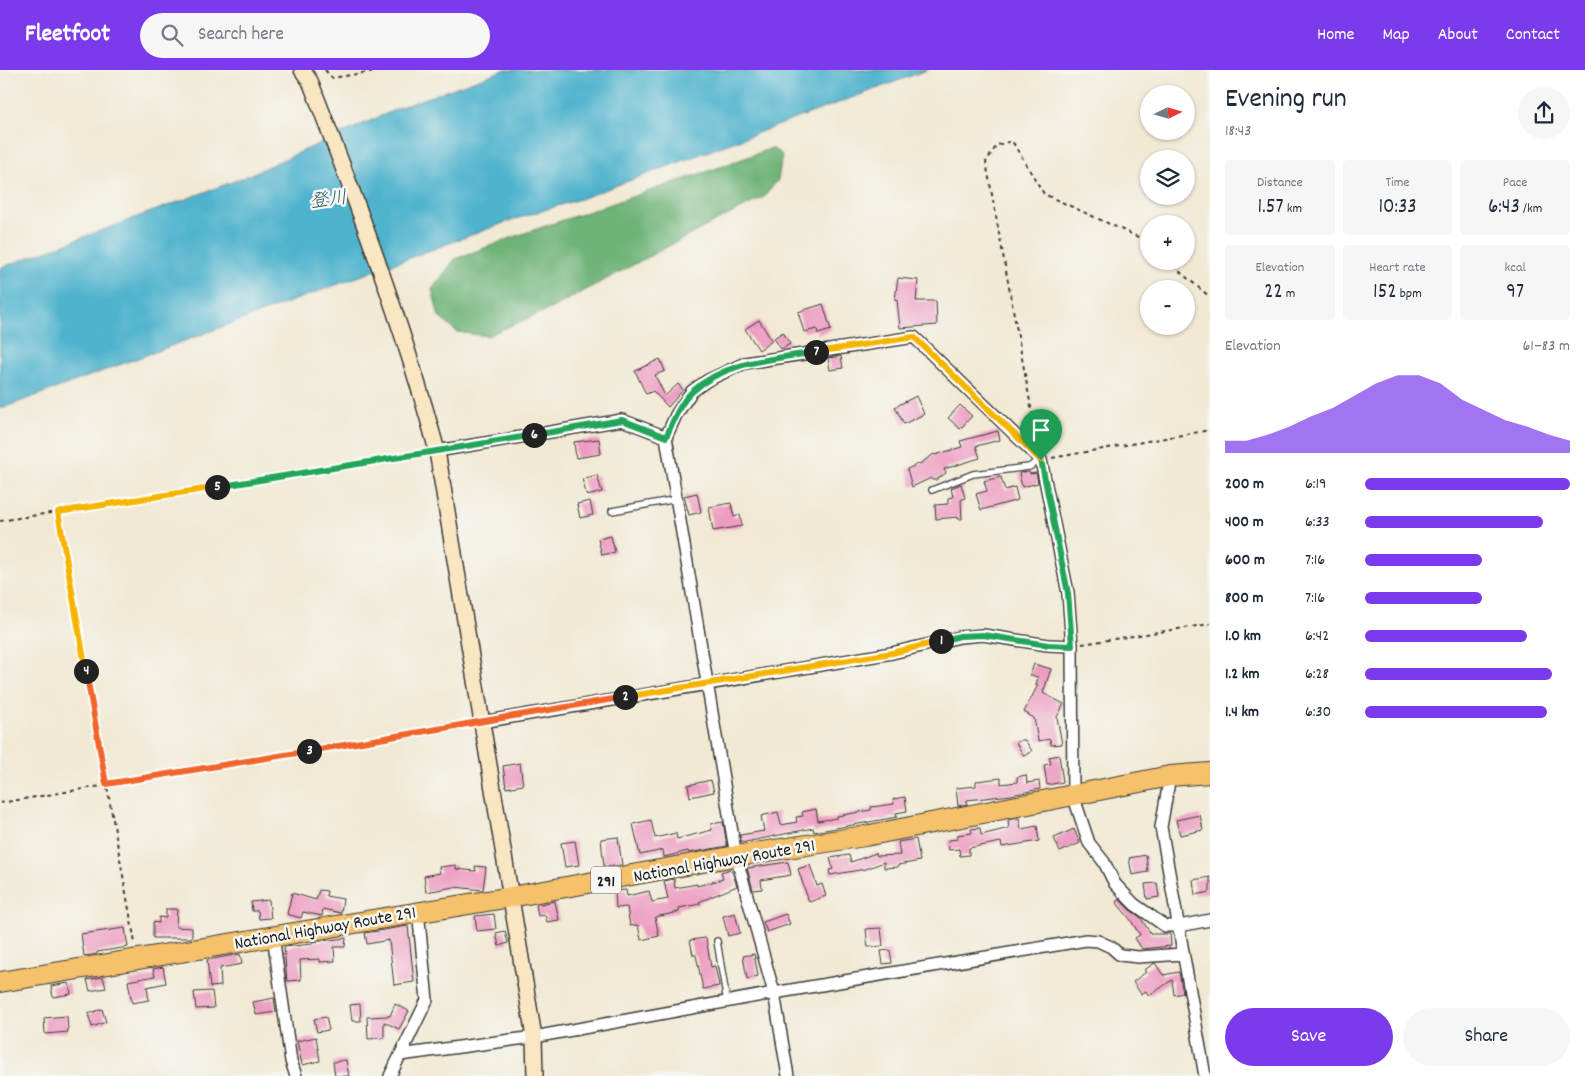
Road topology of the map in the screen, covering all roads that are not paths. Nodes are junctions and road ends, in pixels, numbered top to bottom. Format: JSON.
{"nodes":[{"id":1,"x":302,"y":70,"type":"edge"},
{"id":2,"x":666,"y":437,"type":"junction"},
{"id":3,"x":437,"y":451,"type":"junction"},
{"id":4,"x":1041,"y":460,"type":"junction"},
{"id":5,"x":932,"y":490,"type":"dead end"},
{"id":6,"x":677,"y":499,"type":"junction"},
{"id":7,"x":612,"y":511,"type":"dead end"},
{"id":8,"x":1072,"y":646,"type":"junction"},
{"id":9,"x":708,"y":683,"type":"junction"},
{"id":10,"x":482,"y":722,"type":"junction"},
{"id":11,"x":1210,"y":773,"type":"edge"},
{"id":12,"x":1170,"y":776,"type":"junction"},
{"id":13,"x":1072,"y":796,"type":"junction"},
{"id":14,"x":736,"y":856,"type":"junction"},
{"id":15,"x":511,"y":897,"type":"junction"},
{"id":16,"x":418,"y":911,"type":"junction"},
{"id":17,"x":1210,"y":920,"type":"edge"},
{"id":18,"x":1178,"y":926,"type":"junction"},
{"id":19,"x":273,"y":936,"type":"junction"},
{"id":20,"x":718,"y":941,"type":"dead end"},
{"id":21,"x":1183,"y":954,"type":"junction"},
{"id":22,"x":0,"y":982,"type":"edge"},
{"id":23,"x":774,"y":993,"type":"junction"},
{"id":24,"x":727,"y":1002,"type":"junction"},
{"id":25,"x":534,"y":1037,"type":"junction"},
{"id":26,"x":400,"y":1055,"type":"junction"},
{"id":27,"x":296,"y":1076,"type":"edge"},
{"id":28,"x":390,"y":1076,"type":"edge"},
{"id":29,"x":535,"y":1076,"type":"edge"},
{"id":30,"x":788,"y":1076,"type":"edge"},
{"id":31,"x":1205,"y":1076,"type":"edge"}],
"edges":[{"from":1,"to":3,"type":"street"},
{"from":2,"to":3,"type":"street"},
{"from":2,"to":4,"type":"street"},
{"from":2,"to":6,"type":"street"},
{"from":3,"to":10,"type":"street"},
{"from":4,"to":5,"type":"lane"},
{"from":4,"to":8,"type":"street"},
{"from":6,"to":7,"type":"lane"},
{"from":6,"to":9,"type":"street"},
{"from":8,"to":9,"type":"street"},
{"from":8,"to":13,"type":"street"},
{"from":9,"to":10,"type":"street"},
{"from":9,"to":14,"type":"street"},
{"from":10,"to":15,"type":"street"},
{"from":11,"to":12,"type":"highway","name":"National Highway Route 291","number":"291"},
{"from":12,"to":13,"type":"highway","name":"National Highway Route 291","number":"291"},
{"from":12,"to":18,"type":"street"},
{"from":13,"to":14,"type":"highway","name":"National Highway Route 291","number":"291"},
{"from":13,"to":18,"type":"street"},
{"from":14,"to":15,"type":"highway","name":"National Highway Route 291","number":"291"},
{"from":14,"to":23,"type":"street"},
{"from":15,"to":16,"type":"highway","name":"National Highway Route 291","number":"291"},
{"from":15,"to":25,"type":"street"},
{"from":16,"to":19,"type":"highway","name":"National Highway Route 291","number":"291"},
{"from":16,"to":26,"type":"street"},
{"from":17,"to":18,"type":"street"},
{"from":18,"to":21,"type":"street"},
{"from":19,"to":22,"type":"highway","name":"National Highway Route 291","number":"291"},
{"from":19,"to":27,"type":"street"},
{"from":20,"to":24,"type":"lane"},
{"from":21,"to":23,"type":"street"},
{"from":21,"to":31,"type":"street"},
{"from":23,"to":24,"type":"street"},
{"from":23,"to":30,"type":"street"},
{"from":24,"to":25,"type":"street"},
{"from":25,"to":26,"type":"street"},
{"from":25,"to":29,"type":"street"},
{"from":26,"to":28,"type":"street"}]}
